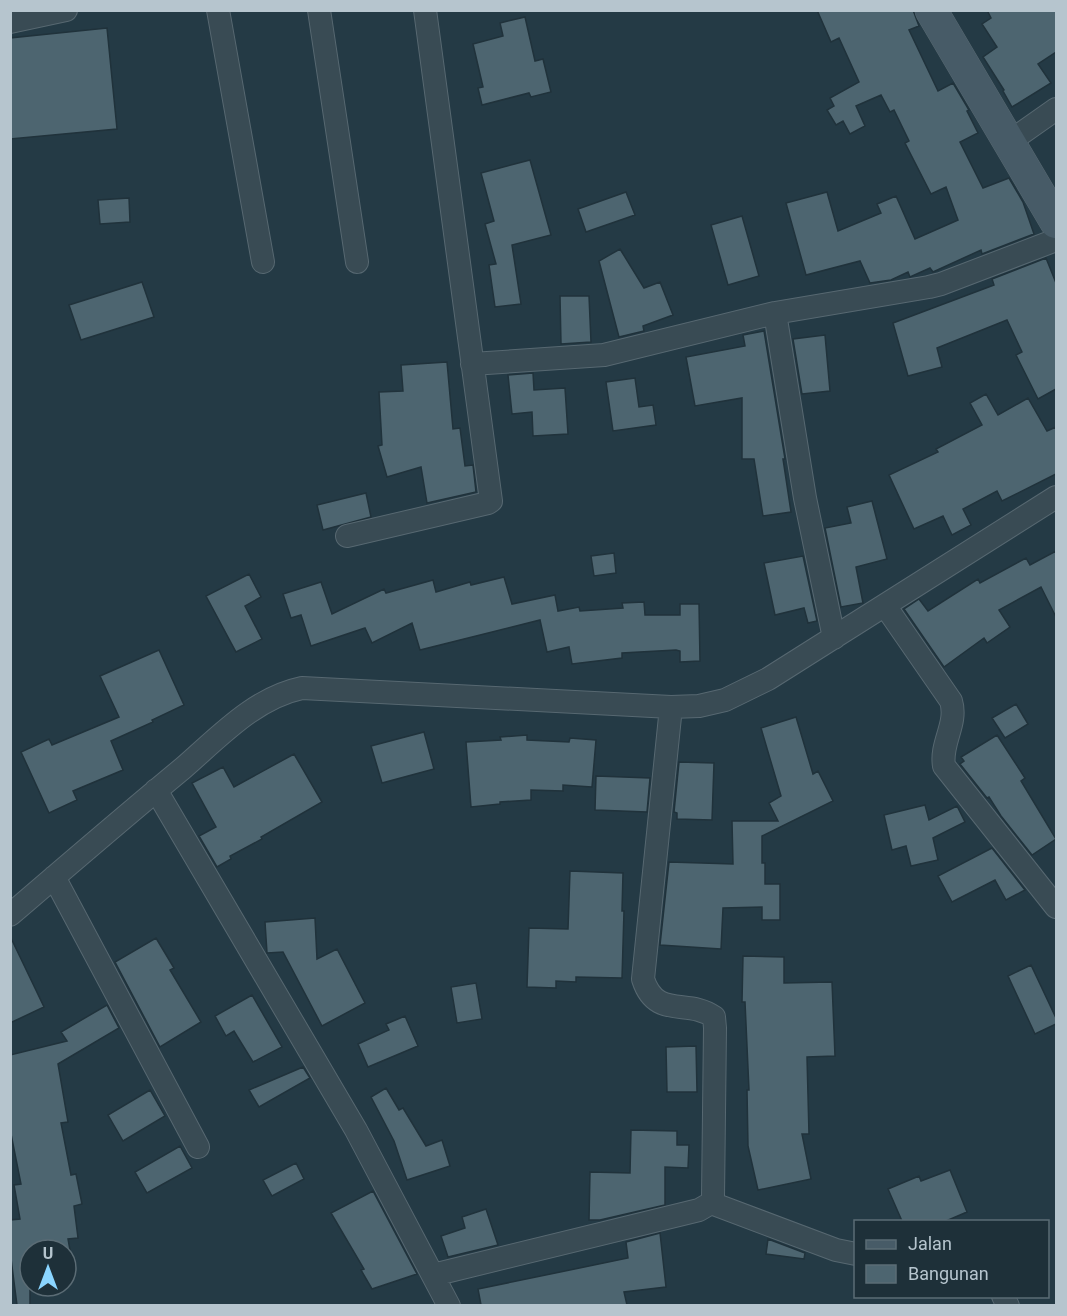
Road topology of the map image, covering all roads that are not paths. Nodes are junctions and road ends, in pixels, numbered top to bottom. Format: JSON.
{"nodes":[{"id":1,"x":66,"y":10,"type":"edge"},
{"id":2,"x":218,"y":10,"type":"edge"},
{"id":3,"x":319,"y":10,"type":"edge"},
{"id":4,"x":425,"y":10,"type":"edge"},
{"id":5,"x":931,"y":10,"type":"edge"},
{"id":6,"x":10,"y":22,"type":"edge"},
{"id":7,"x":1056,"y":109,"type":"edge"},
{"id":8,"x":1009,"y":142,"type":"junction"},
{"id":9,"x":1056,"y":222,"type":"edge"},
{"id":10,"x":1056,"y":240,"type":"edge"},
{"id":11,"x":263,"y":262,"type":"dead end"},
{"id":12,"x":357,"y":262,"type":"dead end"},
{"id":13,"x":775,"y":313,"type":"junction"},
{"id":14,"x":472,"y":364,"type":"junction"},
{"id":15,"x":1056,"y":496,"type":"edge"},
{"id":16,"x":347,"y":536,"type":"dead end"},
{"id":17,"x":886,"y":607,"type":"junction"},
{"id":18,"x":834,"y":638,"type":"junction"},
{"id":19,"x":671,"y":707,"type":"junction"},
{"id":20,"x":156,"y":790,"type":"junction"},
{"id":21,"x":54,"y":877,"type":"junction"},
{"id":22,"x":1056,"y":907,"type":"edge"},
{"id":23,"x":10,"y":915,"type":"edge"},
{"id":24,"x":198,"y":1148,"type":"dead end"},
{"id":25,"x":711,"y":1203,"type":"junction"},
{"id":26,"x":854,"y":1254,"type":"edge"},
{"id":27,"x":433,"y":1275,"type":"junction"},
{"id":28,"x":449,"y":1305,"type":"edge"}],
"edges":[{"from":1,"to":6,"type":"street"},
{"from":2,"to":11,"type":"street"},
{"from":3,"to":12,"type":"street"},
{"from":4,"to":14,"type":"street"},
{"from":5,"to":8,"type":"street"},
{"from":7,"to":8,"type":"street"},
{"from":8,"to":9,"type":"street"},
{"from":10,"to":13,"type":"street"},
{"from":13,"to":14,"type":"street"},
{"from":13,"to":18,"type":"street"},
{"from":14,"to":16,"type":"street"},
{"from":15,"to":17,"type":"street"},
{"from":17,"to":18,"type":"street"},
{"from":17,"to":22,"type":"street"},
{"from":18,"to":19,"type":"street"},
{"from":19,"to":20,"type":"street"},
{"from":19,"to":25,"type":"street"},
{"from":20,"to":21,"type":"street"},
{"from":20,"to":27,"type":"street"},
{"from":21,"to":23,"type":"street"},
{"from":21,"to":24,"type":"street"},
{"from":25,"to":26,"type":"street"},
{"from":25,"to":27,"type":"street"},
{"from":27,"to":28,"type":"street"}]}
